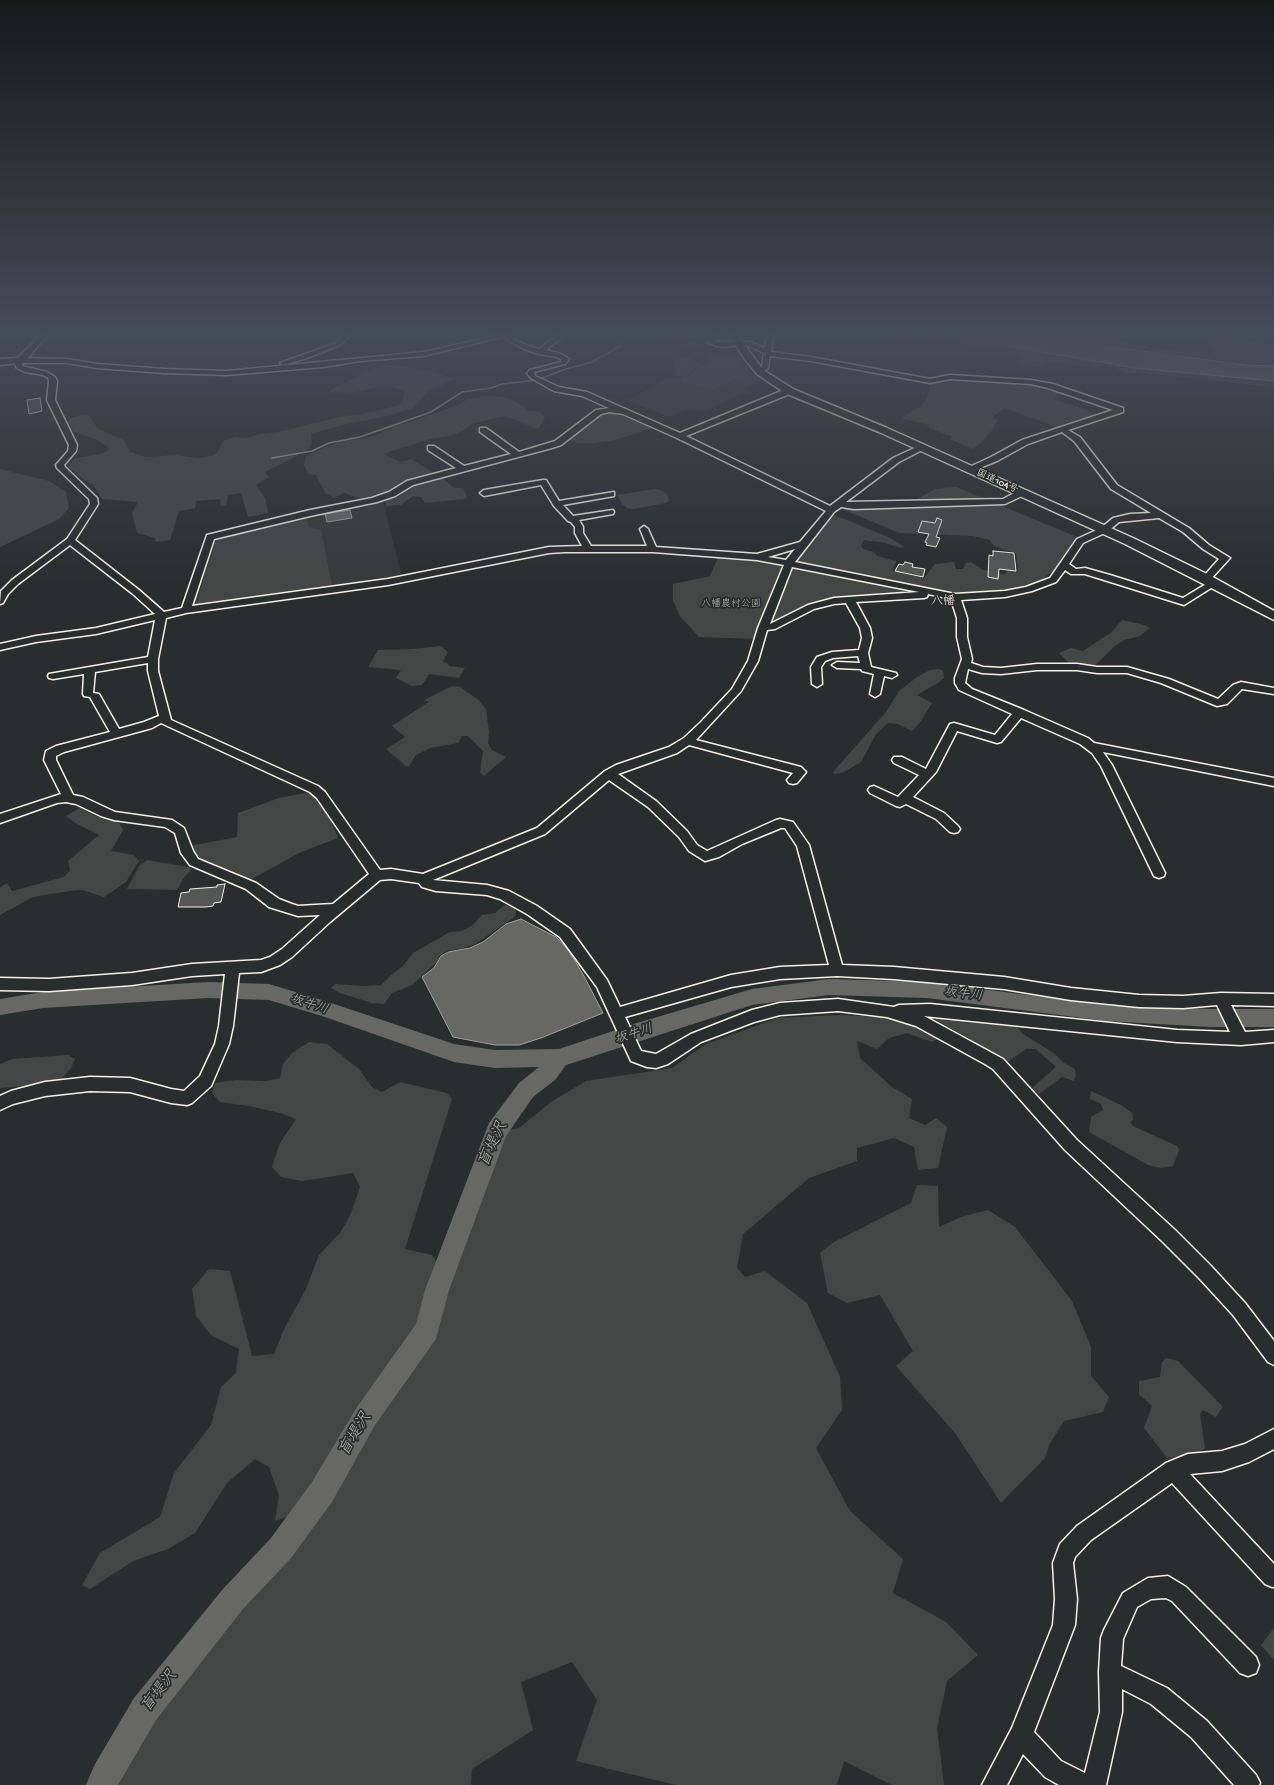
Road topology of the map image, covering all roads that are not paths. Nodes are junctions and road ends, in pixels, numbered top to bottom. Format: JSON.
{"nodes":[{"id":1,"x":60,"y":419,"type":"edge"},
{"id":2,"x":590,"y":419,"type":"edge"},
{"id":3,"x":640,"y":419,"type":"edge"},
{"id":4,"x":720,"y":419,"type":"edge"},
{"id":5,"x":856,"y":419,"type":"edge"},
{"id":6,"x":1092,"y":419,"type":"edge"},
{"id":7,"x":1062,"y":429,"type":"junction"},
{"id":8,"x":484,"y":430,"type":"dead end"},
{"id":9,"x":680,"y":436,"type":"junction"},
{"id":10,"x":921,"y":447,"type":"junction"},
{"id":11,"x":431,"y":448,"type":"dead end"},
{"id":12,"x":518,"y":455,"type":"junction"},
{"id":13,"x":461,"y":468,"type":"junction"},
{"id":14,"x":969,"y":469,"type":"junction"},
{"id":15,"x":484,"y":493,"type":"dead end"},
{"id":16,"x":1021,"y":493,"type":"junction"},
{"id":17,"x":611,"y":494,"type":"dead end"},
{"id":18,"x":557,"y":504,"type":"junction"},
{"id":19,"x":835,"y":507,"type":"junction"},
{"id":20,"x":610,"y":512,"type":"dead end"},
{"id":21,"x":1161,"y":515,"type":"junction"},
{"id":22,"x":574,"y":519,"type":"junction"},
{"id":23,"x":644,"y":529,"type":"dead end"},
{"id":24,"x":1104,"y":530,"type":"junction"},
{"id":25,"x":70,"y":541,"type":"junction"},
{"id":26,"x":803,"y":544,"type":"junction"},
{"id":27,"x":653,"y":549,"type":"junction"},
{"id":28,"x":589,"y":550,"type":"junction"},
{"id":29,"x":757,"y":557,"type":"junction"},
{"id":30,"x":789,"y":563,"type":"junction"},
{"id":31,"x":1064,"y":565,"type":"junction"},
{"id":32,"x":1210,"y":581,"type":"junction"},
{"id":33,"x":954,"y":596,"type":"junction"},
{"id":34,"x":849,"y":599,"type":"junction"},
{"id":35,"x":0,"y":601,"type":"edge"},
{"id":36,"x":186,"y":610,"type":"junction"},
{"id":37,"x":161,"y":616,"type":"junction"},
{"id":38,"x":1274,"y":616,"type":"edge"},
{"id":39,"x":763,"y":628,"type":"junction"},
{"id":40,"x":0,"y":647,"type":"edge"},
{"id":41,"x":864,"y":653,"type":"junction"},
{"id":42,"x":153,"y":659,"type":"junction"},
{"id":43,"x":837,"y":665,"type":"dead end"},
{"id":44,"x":965,"y":665,"type":"junction"},
{"id":45,"x":865,"y":666,"type":"junction"},
{"id":46,"x":90,"y":670,"type":"junction"},
{"id":47,"x":880,"y":673,"type":"junction"},
{"id":48,"x":892,"y":675,"type":"dead end"},
{"id":49,"x":53,"y":676,"type":"dead end"},
{"id":50,"x":817,"y":684,"type":"dead end"},
{"id":51,"x":1274,"y":691,"type":"edge"},
{"id":52,"x":875,"y":694,"type":"dead end"},
{"id":53,"x":1020,"y":712,"type":"junction"},
{"id":54,"x":164,"y":718,"type":"junction"},
{"id":55,"x":116,"y":734,"type":"junction"},
{"id":56,"x":688,"y":741,"type":"junction"},
{"id":57,"x":1091,"y":746,"type":"junction"},
{"id":58,"x":898,"y":760,"type":"dead end"},
{"id":59,"x":609,"y":774,"type":"junction"},
{"id":60,"x":927,"y":774,"type":"junction"},
{"id":61,"x":793,"y":780,"type":"dead end"},
{"id":62,"x":1274,"y":782,"type":"edge"},
{"id":63,"x":874,"y":790,"type":"dead end"},
{"id":64,"x":66,"y":798,"type":"junction"},
{"id":65,"x":905,"y":798,"type":"junction"},
{"id":66,"x":0,"y":819,"type":"edge"},
{"id":67,"x":954,"y":829,"type":"dead end"},
{"id":68,"x":1159,"y":873,"type":"dead end"},
{"id":69,"x":377,"y":875,"type":"junction"},
{"id":70,"x":423,"y":879,"type":"junction"},
{"id":71,"x":336,"y":909,"type":"junction"},
{"id":72,"x":233,"y":967,"type":"junction"},
{"id":73,"x":836,"y":970,"type":"junction"},
{"id":74,"x":0,"y":984,"type":"edge"},
{"id":75,"x":1274,"y":1000,"type":"edge"},
{"id":76,"x":1223,"y":1002,"type":"junction"},
{"id":77,"x":887,"y":1011,"type":"junction"},
{"id":78,"x":619,"y":1020,"type":"junction"},
{"id":79,"x":1239,"y":1035,"type":"junction"},
{"id":80,"x":1274,"y":1036,"type":"edge"},
{"id":81,"x":0,"y":1103,"type":"edge"},
{"id":82,"x":1274,"y":1356,"type":"edge"},
{"id":83,"x":1274,"y":1439,"type":"edge"},
{"id":84,"x":1173,"y":1470,"type":"junction"},
{"id":85,"x":1272,"y":1578,"type":"dead end"},
{"id":86,"x":1248,"y":1665,"type":"dead end"},
{"id":87,"x":1110,"y":1672,"type":"junction"},
{"id":88,"x":1021,"y":1735,"type":"junction"},
{"id":89,"x":1248,"y":1783,"type":"dead end"},
{"id":90,"x":994,"y":1785,"type":"edge"},
{"id":91,"x":1087,"y":1785,"type":"edge"},
{"id":92,"x":1094,"y":1785,"type":"edge"}],
"edges":[{"from":1,"to":25,"type":"street"},
{"from":2,"to":12,"type":"street"},
{"from":3,"to":9,"type":"street"},
{"from":4,"to":9,"type":"street"},
{"from":5,"to":10,"type":"highway","name":"国道104号"},
{"from":6,"to":7,"type":"street"},
{"from":7,"to":14,"type":"street"},
{"from":7,"to":21,"type":"street"},
{"from":8,"to":12,"type":"street"},
{"from":9,"to":19,"type":"street"},
{"from":10,"to":14,"type":"highway","name":"国道104号"},
{"from":10,"to":19,"type":"street"},
{"from":11,"to":13,"type":"street"},
{"from":12,"to":13,"type":"street"},
{"from":13,"to":36,"type":"street"},
{"from":14,"to":16,"type":"highway","name":"国道104号"},
{"from":15,"to":18,"type":"street"},
{"from":16,"to":19,"type":"street"},
{"from":16,"to":24,"type":"highway","name":"国道104号"},
{"from":17,"to":18,"type":"street"},
{"from":18,"to":22,"type":"street"},
{"from":19,"to":26,"type":"street"},
{"from":20,"to":22,"type":"street"},
{"from":21,"to":24,"type":"street"},
{"from":21,"to":32,"type":"street"},
{"from":22,"to":28,"type":"street"},
{"from":23,"to":27,"type":"street"},
{"from":24,"to":31,"type":"street"},
{"from":24,"to":32,"type":"highway","name":"国道104号"},
{"from":25,"to":35,"type":"street"},
{"from":25,"to":37,"type":"street"},
{"from":26,"to":29,"type":"street"},
{"from":26,"to":30,"type":"street"},
{"from":27,"to":28,"type":"street"},
{"from":27,"to":29,"type":"street"},
{"from":28,"to":36,"type":"street"},
{"from":29,"to":30,"type":"street"},
{"from":30,"to":33,"type":"street"},
{"from":30,"to":39,"type":"street"},
{"from":31,"to":32,"type":"street"},
{"from":31,"to":33,"type":"street"},
{"from":32,"to":38,"type":"highway","name":"国道104号"},
{"from":33,"to":34,"type":"street"},
{"from":33,"to":44,"type":"street"},
{"from":34,"to":39,"type":"street"},
{"from":34,"to":41,"type":"street"},
{"from":36,"to":37,"type":"street"},
{"from":37,"to":40,"type":"street"},
{"from":37,"to":42,"type":"street"},
{"from":39,"to":56,"type":"street"},
{"from":41,"to":45,"type":"street"},
{"from":41,"to":50,"type":"street"},
{"from":42,"to":46,"type":"street"},
{"from":42,"to":54,"type":"street"},
{"from":43,"to":45,"type":"street"},
{"from":44,"to":51,"type":"street"},
{"from":44,"to":53,"type":"street"},
{"from":45,"to":47,"type":"street"},
{"from":46,"to":49,"type":"street"},
{"from":46,"to":55,"type":"street"},
{"from":47,"to":48,"type":"street"},
{"from":47,"to":52,"type":"street"},
{"from":53,"to":57,"type":"street"},
{"from":53,"to":60,"type":"street"},
{"from":54,"to":55,"type":"street"},
{"from":54,"to":69,"type":"street"},
{"from":55,"to":64,"type":"street"},
{"from":56,"to":59,"type":"street"},
{"from":56,"to":61,"type":"street"},
{"from":57,"to":62,"type":"street"},
{"from":57,"to":68,"type":"street"},
{"from":58,"to":60,"type":"street"},
{"from":59,"to":70,"type":"street"},
{"from":59,"to":73,"type":"street"},
{"from":60,"to":65,"type":"street"},
{"from":63,"to":65,"type":"street"},
{"from":64,"to":66,"type":"street"},
{"from":64,"to":71,"type":"street"},
{"from":65,"to":67,"type":"street"},
{"from":69,"to":70,"type":"street"},
{"from":69,"to":71,"type":"street"},
{"from":70,"to":78,"type":"street"},
{"from":71,"to":72,"type":"street"},
{"from":72,"to":74,"type":"street"},
{"from":72,"to":81,"type":"street"},
{"from":73,"to":76,"type":"street"},
{"from":73,"to":78,"type":"street"},
{"from":75,"to":76,"type":"street"},
{"from":76,"to":79,"type":"street"},
{"from":77,"to":78,"type":"street"},
{"from":77,"to":79,"type":"street"},
{"from":77,"to":82,"type":"street"},
{"from":79,"to":80,"type":"street"},
{"from":83,"to":84,"type":"street"},
{"from":84,"to":85,"type":"street"},
{"from":84,"to":88,"type":"street"},
{"from":86,"to":87,"type":"street"},
{"from":87,"to":89,"type":"street"},
{"from":87,"to":92,"type":"street"},
{"from":88,"to":90,"type":"street"},
{"from":88,"to":91,"type":"street"}]}
